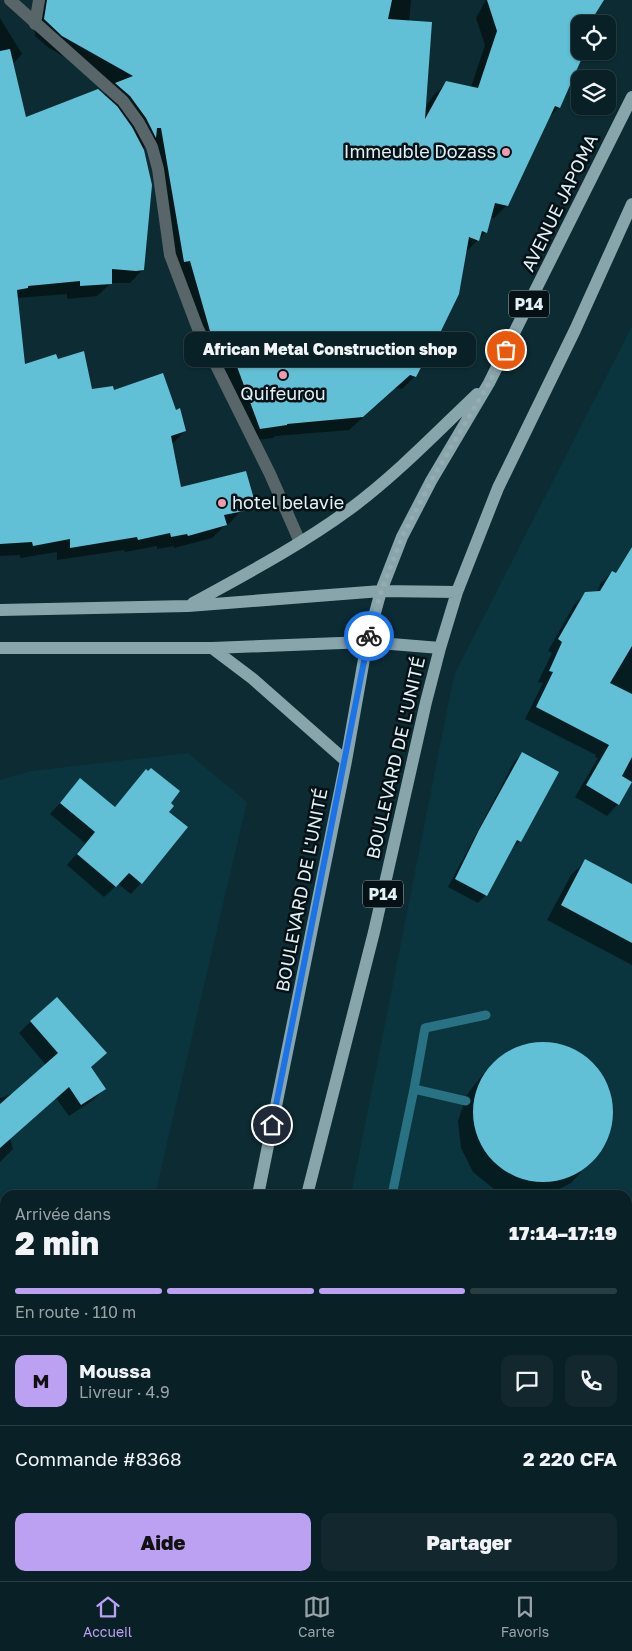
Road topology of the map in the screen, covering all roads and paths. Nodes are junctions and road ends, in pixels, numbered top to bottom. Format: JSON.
{"nodes":[{"id":1,"x":10,"y":0,"type":"edge"},
{"id":2,"x":39,"y":0,"type":"edge"},
{"id":3,"x":35,"y":24,"type":"junction"},
{"id":4,"x":632,"y":97,"type":"edge"},
{"id":5,"x":632,"y":204,"type":"edge"},
{"id":6,"x":489,"y":383,"type":"junction"},
{"id":7,"x":300,"y":542,"type":"junction"},
{"id":8,"x":381,"y":592,"type":"junction"},
{"id":9,"x":457,"y":592,"type":"junction"},
{"id":10,"x":188,"y":606,"type":"junction"},
{"id":11,"x":0,"y":610,"type":"edge"},
{"id":12,"x":367,"y":642,"type":"junction"},
{"id":13,"x":0,"y":648,"type":"edge"},
{"id":14,"x":212,"y":648,"type":"junction"},
{"id":15,"x":440,"y":648,"type":"junction"},
{"id":16,"x":346,"y":761,"type":"junction"},
{"id":17,"x":259,"y":1190,"type":"edge"},
{"id":18,"x":308,"y":1190,"type":"edge"}],
"edges":[{"from":1,"to":3,"type":"street"},
{"from":2,"to":3,"type":"street"},
{"from":3,"to":7,"type":"street"},
{"from":4,"to":6,"type":"main road","name":"AVENUE JAPOMA","number":"P14"},
{"from":5,"to":9,"type":"main road","number":"P14"},
{"from":6,"to":7,"type":"main road"},
{"from":6,"to":8,"type":"main road","name":"AVENUE JAPOMA","number":"P14"},
{"from":7,"to":10,"type":"main road"},
{"from":8,"to":9,"type":"main road"},
{"from":8,"to":10,"type":"main road"},
{"from":8,"to":12,"type":"main road","name":"BOULEVARD DE L'UNITÉ","number":"P14"},
{"from":9,"to":15,"type":"main road","name":"BOULEVARD DE L'UNITÉ","number":"P14"},
{"from":10,"to":11,"type":"main road"},
{"from":12,"to":14,"type":"main road"},
{"from":12,"to":15,"type":"main road"},
{"from":12,"to":16,"type":"main road","name":"BOULEVARD DE L'UNITÉ","number":"P14"},
{"from":13,"to":14,"type":"main road"},
{"from":14,"to":16,"type":"main road"},
{"from":15,"to":18,"type":"main road","name":"BOULEVARD DE L'UNITÉ","number":"P14"},
{"from":16,"to":17,"type":"main road","name":"BOULEVARD DE L'UNITÉ","number":"P14"}]}
